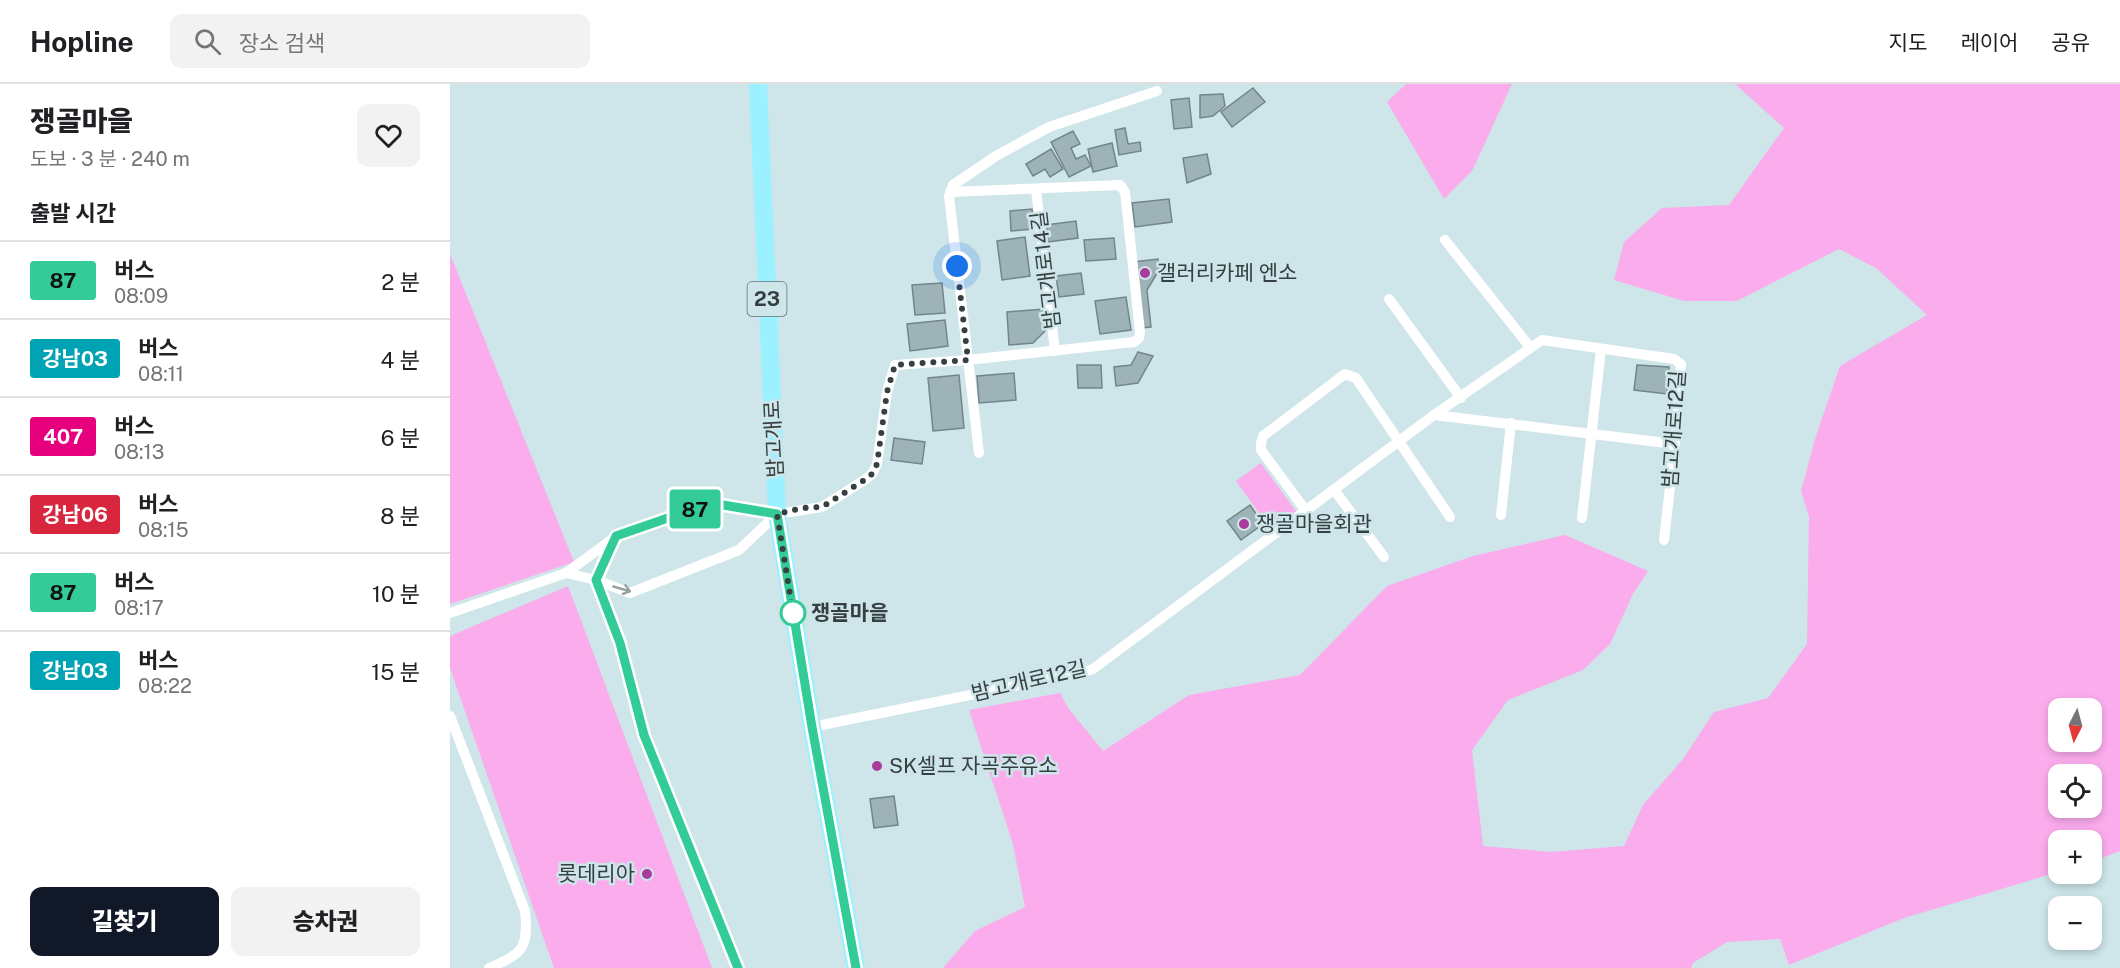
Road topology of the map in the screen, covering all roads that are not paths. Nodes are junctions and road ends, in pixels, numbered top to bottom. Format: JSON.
{"nodes":[{"id":1,"x":758,"y":84,"type":"edge"},
{"id":2,"x":1157,"y":91,"type":"dead end"},
{"id":3,"x":1036,"y":190,"type":"junction"},
{"id":4,"x":950,"y":192,"type":"junction"},
{"id":5,"x":1445,"y":240,"type":"dead end"},
{"id":6,"x":1389,"y":298,"type":"dead end"},
{"id":7,"x":1530,"y":347,"type":"junction"},
{"id":8,"x":1601,"y":349,"type":"junction"},
{"id":9,"x":1055,"y":351,"type":"junction"},
{"id":10,"x":968,"y":360,"type":"junction"},
{"id":11,"x":1461,"y":398,"type":"junction"},
{"id":12,"x":1434,"y":415,"type":"junction"},
{"id":13,"x":1511,"y":423,"type":"junction"},
{"id":14,"x":1592,"y":435,"type":"junction"},
{"id":15,"x":1400,"y":442,"type":"junction"},
{"id":16,"x":1675,"y":444,"type":"junction"},
{"id":17,"x":979,"y":453,"type":"dead end"},
{"id":18,"x":1335,"y":491,"type":"junction"},
{"id":19,"x":1306,"y":511,"type":"junction"},
{"id":20,"x":777,"y":514,"type":"junction"},
{"id":21,"x":1501,"y":515,"type":"dead end"},
{"id":22,"x":1450,"y":517,"type":"dead end"},
{"id":23,"x":1582,"y":518,"type":"dead end"},
{"id":24,"x":616,"y":536,"type":"junction"},
{"id":25,"x":1664,"y":540,"type":"dead end"},
{"id":26,"x":1384,"y":557,"type":"dead end"},
{"id":27,"x":566,"y":573,"type":"junction"},
{"id":28,"x":596,"y":580,"type":"junction"},
{"id":29,"x":450,"y":614,"type":"edge"},
{"id":30,"x":450,"y":716,"type":"edge"},
{"id":31,"x":812,"y":727,"type":"junction"},
{"id":32,"x":489,"y":968,"type":"edge"},
{"id":33,"x":856,"y":968,"type":"edge"}],
"edges":[{"from":1,"to":20,"type":"main road","name":"밤고개로","number":"23"},
{"from":2,"to":4,"type":"street"},
{"from":3,"to":4,"type":"street"},
{"from":3,"to":9,"type":"street","name":"밤고개로14길"},
{"from":3,"to":9,"type":"street","name":"밤고개로14길"},
{"from":4,"to":10,"type":"street"},
{"from":5,"to":7,"type":"street"},
{"from":6,"to":11,"type":"street"},
{"from":7,"to":8,"type":"street","name":"밤고개로12길"},
{"from":7,"to":11,"type":"street","name":"밤고개로12길"},
{"from":8,"to":14,"type":"street"},
{"from":8,"to":16,"type":"street","name":"밤고개로12길"},
{"from":9,"to":10,"type":"street","name":"밤고개로14길"},
{"from":10,"to":17,"type":"street"},
{"from":10,"to":20,"type":"street","name":"밤고개로14길"},
{"from":11,"to":12,"type":"street","name":"밤고개로12길"},
{"from":12,"to":13,"type":"street"},
{"from":12,"to":15,"type":"street","name":"밤고개로12길"},
{"from":13,"to":14,"type":"street"},
{"from":13,"to":21,"type":"street"},
{"from":14,"to":16,"type":"street"},
{"from":14,"to":23,"type":"street"},
{"from":15,"to":18,"type":"street","name":"밤고개로12길"},
{"from":15,"to":19,"type":"street"},
{"from":15,"to":22,"type":"street"},
{"from":16,"to":25,"type":"street","name":"밤고개로12길"},
{"from":18,"to":19,"type":"street","name":"밤고개로12길"},
{"from":18,"to":26,"type":"street"},
{"from":19,"to":31,"type":"street","name":"밤고개로12길"},
{"from":20,"to":24,"type":"street"},
{"from":28,"to":20,"type":"street","one_way":true},
{"from":20,"to":31,"type":"main road","name":"밤고개로","number":"23"},
{"from":24,"to":27,"type":"street"},
{"from":24,"to":28,"type":"street"},
{"from":27,"to":28,"type":"street"},
{"from":27,"to":29,"type":"street"},
{"from":30,"to":32,"type":"street"},
{"from":31,"to":33,"type":"main road","name":"밤고개로","number":"23"}]}
